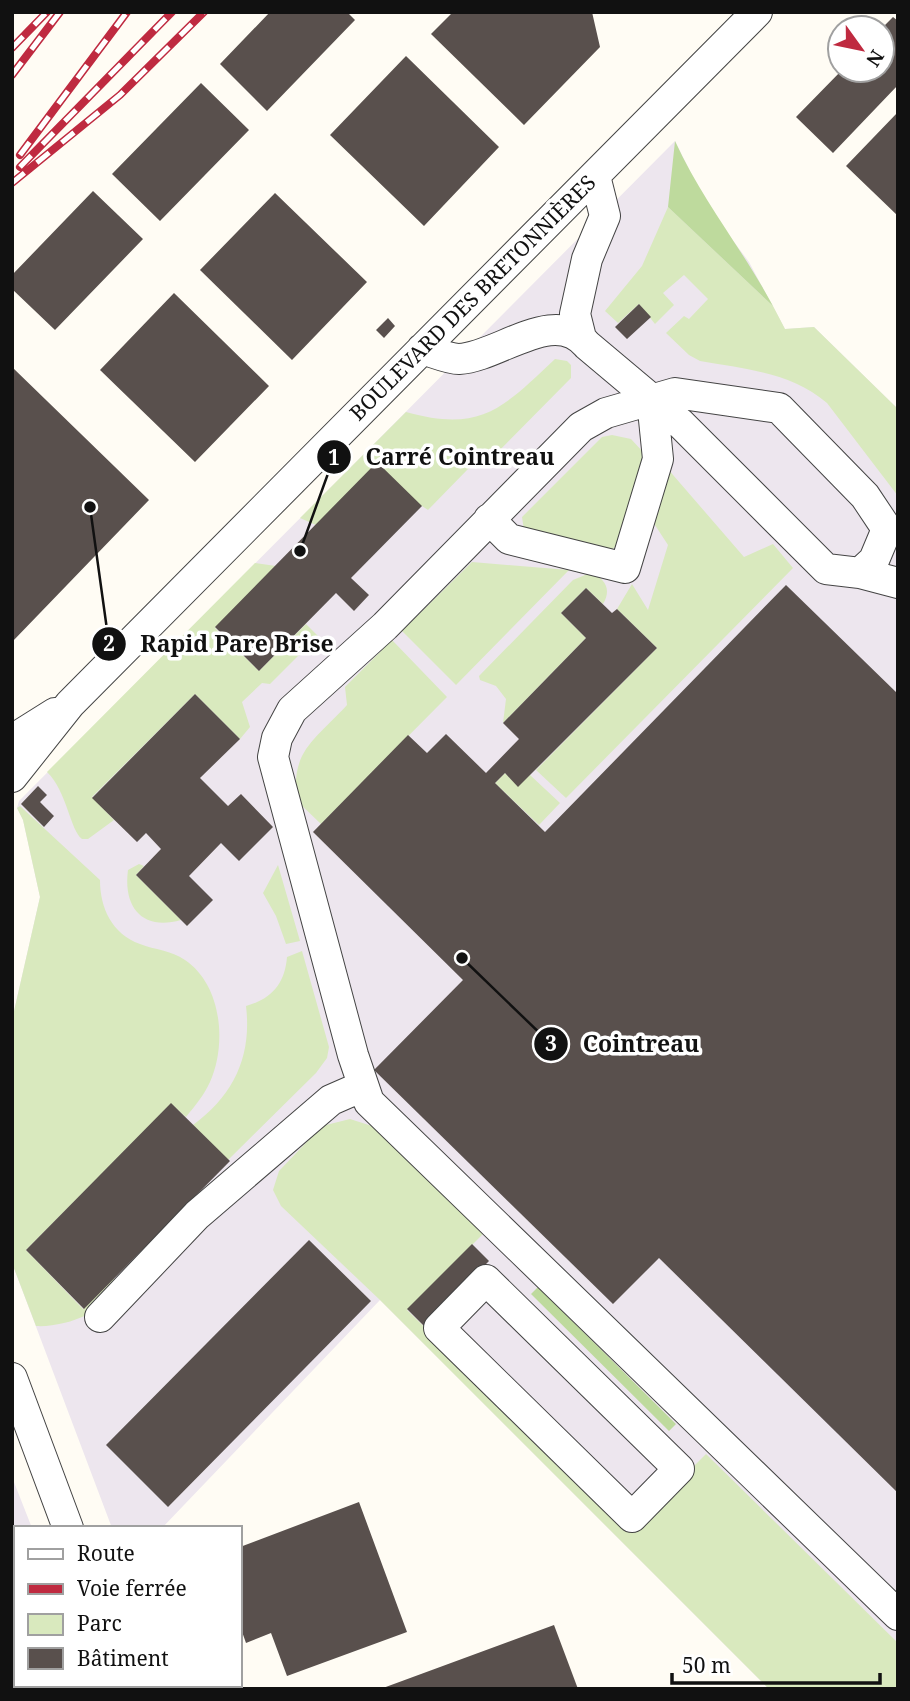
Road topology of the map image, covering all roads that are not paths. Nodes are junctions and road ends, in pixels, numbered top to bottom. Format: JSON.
{"nodes":[{"id":1,"x":757,"y":12,"type":"edge"},
{"id":2,"x":595,"y":176,"type":"junction"},
{"id":3,"x":581,"y":338,"type":"junction"},
{"id":4,"x":422,"y":349,"type":"junction"},
{"id":5,"x":652,"y":400,"type":"junction"},
{"id":6,"x":489,"y":519,"type":"junction"},
{"id":7,"x":860,"y":573,"type":"junction"},
{"id":8,"x":898,"y":583,"type":"edge"},
{"id":9,"x":70,"y":704,"type":"junction"},
{"id":10,"x":12,"y":740,"type":"edge"},
{"id":11,"x":12,"y":777,"type":"edge"},
{"id":12,"x":363,"y":1086,"type":"junction"},
{"id":13,"x":100,"y":1317,"type":"dead end"},
{"id":14,"x":12,"y":1378,"type":"edge"},
{"id":15,"x":710,"y":1436,"type":"junction"},
{"id":16,"x":679,"y":1469,"type":"junction"},
{"id":17,"x":67,"y":1526,"type":"edge"},
{"id":18,"x":898,"y":1615,"type":"edge"}],
"edges":[{"from":1,"to":2,"type":"street","name":"BOULEVARD DES BRETONNIÈRES"},
{"from":2,"to":3,"type":"street"},
{"from":2,"to":4,"type":"street","name":"BOULEVARD DES BRETONNIÈRES"},
{"from":3,"to":4,"type":"street"},
{"from":3,"to":5,"type":"street"},
{"from":4,"to":9,"type":"street","name":"BOULEVARD DES BRETONNIÈRES"},
{"from":5,"to":6,"type":"street"},
{"from":5,"to":6,"type":"street"},
{"from":5,"to":7,"type":"street"},
{"from":5,"to":7,"type":"street"},
{"from":6,"to":12,"type":"street"},
{"from":7,"to":8,"type":"street"},
{"from":9,"to":10,"type":"street","name":"BOULEVARD DES BRETONNIÈRES"},
{"from":9,"to":11,"type":"street","name":"BOULEVARD DES BRETONNIÈRES"},
{"from":12,"to":13,"type":"street"},
{"from":12,"to":15,"type":"street"},
{"from":14,"to":17,"type":"street"},
{"from":15,"to":16,"type":"street"},
{"from":15,"to":18,"type":"street"},
{"from":16,"to":16,"type":"street"}]}
